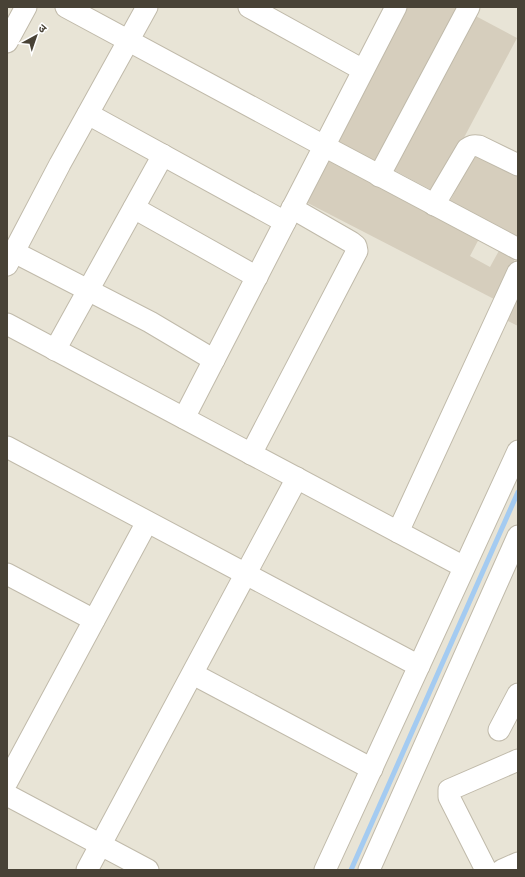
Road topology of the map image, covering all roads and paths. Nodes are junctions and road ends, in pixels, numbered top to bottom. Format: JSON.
{"nodes":[{"id":1,"x":26,"y":7,"type":"edge"},
{"id":2,"x":66,"y":7,"type":"edge"},
{"id":3,"x":147,"y":7,"type":"edge"},
{"id":4,"x":250,"y":7,"type":"edge"},
{"id":5,"x":395,"y":7,"type":"edge"},
{"id":6,"x":467,"y":8,"type":"edge"},
{"id":7,"x":128,"y":41,"type":"junction"},
{"id":8,"x":7,"y":42,"type":"edge"},
{"id":9,"x":363,"y":70,"type":"junction"},
{"id":10,"x":88,"y":114,"type":"junction"},
{"id":11,"x":324,"y":146,"type":"junction"},
{"id":12,"x":163,"y":155,"type":"junction"},
{"id":13,"x":518,"y":165,"type":"edge"},
{"id":14,"x":380,"y":176,"type":"junction"},
{"id":15,"x":434,"y":205,"type":"junction"},
{"id":16,"x":134,"y":208,"type":"junction"},
{"id":17,"x":289,"y":215,"type":"junction"},
{"id":18,"x":518,"y":249,"type":"edge"},
{"id":19,"x":10,"y":258,"type":"edge"},
{"id":20,"x":518,"y":272,"type":"edge"},
{"id":21,"x":257,"y":277,"type":"junction"},
{"id":22,"x":88,"y":290,"type":"junction"},
{"id":23,"x":7,"y":324,"type":"edge"},
{"id":24,"x":55,"y":350,"type":"junction"},
{"id":25,"x":214,"y":360,"type":"junction"},
{"id":26,"x":184,"y":418,"type":"junction"},
{"id":27,"x":7,"y":447,"type":"edge"},
{"id":28,"x":518,"y":451,"type":"edge"},
{"id":29,"x":251,"y":454,"type":"junction"},
{"id":30,"x":297,"y":478,"type":"junction"},
{"id":31,"x":147,"y":522,"type":"junction"},
{"id":32,"x":398,"y":532,"type":"junction"},
{"id":33,"x":518,"y":536,"type":"edge"},
{"id":34,"x":464,"y":568,"type":"junction"},
{"id":35,"x":7,"y":574,"type":"edge"},
{"id":36,"x":246,"y":574,"type":"junction"},
{"id":37,"x":94,"y":620,"type":"junction"},
{"id":38,"x":419,"y":666,"type":"junction"},
{"id":39,"x":193,"y":674,"type":"junction"},
{"id":40,"x":518,"y":694,"type":"edge"},
{"id":41,"x":498,"y":730,"type":"dead end"},
{"id":42,"x":518,"y":760,"type":"edge"},
{"id":43,"x":372,"y":769,"type":"junction"},
{"id":44,"x":7,"y":782,"type":"edge"},
{"id":45,"x":7,"y":795,"type":"edge"},
{"id":46,"x":101,"y":845,"type":"junction"},
{"id":47,"x":518,"y":863,"type":"edge"},
{"id":48,"x":88,"y":870,"type":"edge"},
{"id":49,"x":148,"y":870,"type":"edge"},
{"id":50,"x":325,"y":870,"type":"edge"},
{"id":51,"x":369,"y":870,"type":"edge"},
{"id":52,"x":486,"y":870,"type":"edge"},
{"id":53,"x":502,"y":870,"type":"edge"}],
"edges":[{"from":1,"to":8,"type":"street"},
{"from":2,"to":7,"type":"street"},
{"from":3,"to":7,"type":"street"},
{"from":4,"to":9,"type":"street"},
{"from":5,"to":9,"type":"street"},
{"from":6,"to":14,"type":"street"},
{"from":7,"to":10,"type":"street"},
{"from":7,"to":11,"type":"street"},
{"from":9,"to":11,"type":"street"},
{"from":10,"to":12,"type":"street"},
{"from":10,"to":19,"type":"street"},
{"from":11,"to":14,"type":"street"},
{"from":11,"to":17,"type":"street"},
{"from":12,"to":16,"type":"street"},
{"from":12,"to":17,"type":"street"},
{"from":13,"to":15,"type":"street"},
{"from":14,"to":15,"type":"street"},
{"from":15,"to":18,"type":"street"},
{"from":16,"to":21,"type":"street"},
{"from":16,"to":22,"type":"street"},
{"from":17,"to":21,"type":"street"},
{"from":17,"to":29,"type":"street"},
{"from":19,"to":22,"type":"street"},
{"from":20,"to":32,"type":"street"},
{"from":21,"to":25,"type":"street"},
{"from":22,"to":24,"type":"street"},
{"from":22,"to":25,"type":"street"},
{"from":23,"to":24,"type":"street"},
{"from":24,"to":26,"type":"street"},
{"from":25,"to":26,"type":"street"},
{"from":26,"to":29,"type":"street"},
{"from":27,"to":31,"type":"street"},
{"from":28,"to":34,"type":"street"},
{"from":29,"to":30,"type":"street"},
{"from":30,"to":32,"type":"street"},
{"from":30,"to":36,"type":"street"},
{"from":31,"to":36,"type":"street"},
{"from":31,"to":37,"type":"street"},
{"from":32,"to":34,"type":"street"},
{"from":33,"to":51,"type":"street"},
{"from":34,"to":38,"type":"street"},
{"from":35,"to":37,"type":"street"},
{"from":36,"to":38,"type":"street"},
{"from":36,"to":39,"type":"street"},
{"from":37,"to":44,"type":"street"},
{"from":38,"to":43,"type":"street"},
{"from":39,"to":43,"type":"street"},
{"from":39,"to":46,"type":"street"},
{"from":40,"to":41,"type":"street"},
{"from":42,"to":52,"type":"street"},
{"from":43,"to":50,"type":"street"},
{"from":45,"to":46,"type":"street"},
{"from":46,"to":48,"type":"street"},
{"from":46,"to":49,"type":"street"},
{"from":47,"to":53,"type":"street"}]}
